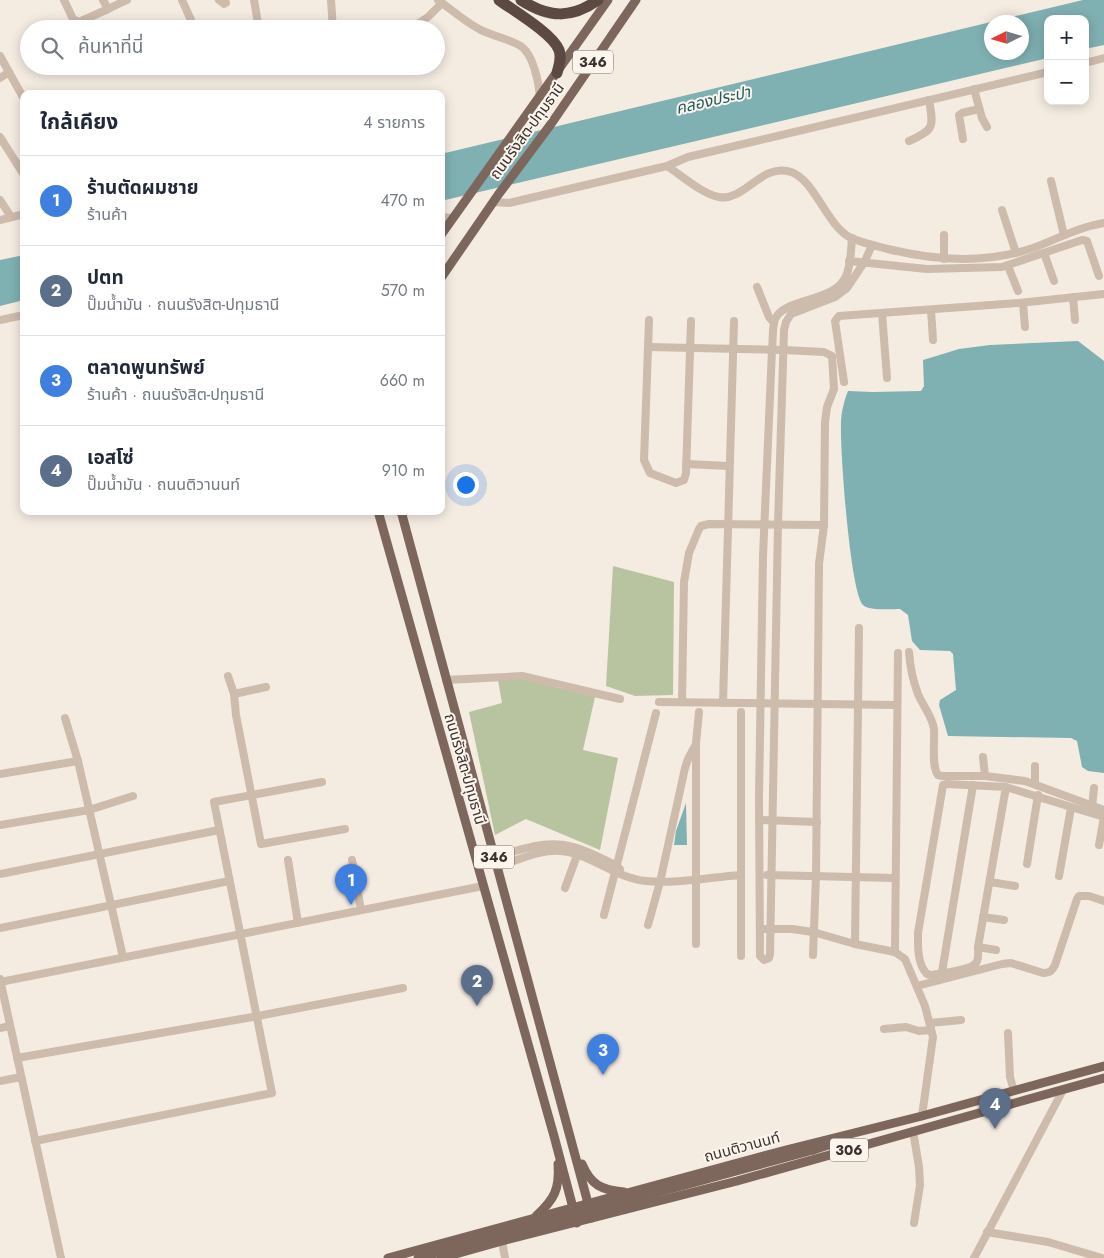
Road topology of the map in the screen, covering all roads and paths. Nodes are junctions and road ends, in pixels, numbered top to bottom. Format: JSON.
{"nodes":[{"id":1,"x":64,"y":0,"type":"edge"},
{"id":2,"x":103,"y":0,"type":"edge"},
{"id":3,"x":127,"y":0,"type":"edge"},
{"id":4,"x":182,"y":0,"type":"edge"},
{"id":5,"x":219,"y":0,"type":"edge"},
{"id":6,"x":225,"y":0,"type":"edge"},
{"id":7,"x":254,"y":0,"type":"edge"},
{"id":8,"x":331,"y":0,"type":"edge"},
{"id":9,"x":499,"y":0,"type":"edge"},
{"id":10,"x":521,"y":0,"type":"edge"},
{"id":11,"x":598,"y":0,"type":"edge"},
{"id":12,"x":608,"y":0,"type":"edge"},
{"id":13,"x":636,"y":0,"type":"edge"},
{"id":14,"x":440,"y":1,"type":"edge"},
{"id":15,"x":108,"y":9,"type":"junction"},
{"id":16,"x":76,"y":20,"type":"edge"},
{"id":17,"x":83,"y":20,"type":"edge"},
{"id":18,"x":191,"y":20,"type":"edge"},
{"id":19,"x":257,"y":20,"type":"edge"},
{"id":20,"x":332,"y":20,"type":"edge"},
{"id":21,"x":424,"y":20,"type":"edge"},
{"id":22,"x":0,"y":56,"type":"edge"},
{"id":23,"x":1104,"y":58,"type":"edge"},
{"id":24,"x":1089,"y":62,"type":"edge"},
{"id":25,"x":9,"y":72,"type":"junction"},
{"id":26,"x":557,"y":73,"type":"junction"},
{"id":27,"x":1044,"y":73,"type":"edge"},
{"id":28,"x":0,"y":78,"type":"edge"},
{"id":29,"x":974,"y":89,"type":"junction"},
{"id":30,"x":20,"y":92,"type":"edge"},
{"id":31,"x":540,"y":97,"type":"junction"},
{"id":32,"x":929,"y":100,"type":"junction"},
{"id":33,"x":979,"y":109,"type":"junction"},
{"id":34,"x":987,"y":126,"type":"dead end"},
{"id":35,"x":0,"y":137,"type":"edge"},
{"id":36,"x":963,"y":139,"type":"dead end"},
{"id":37,"x":909,"y":141,"type":"dead end"},
{"id":38,"x":667,"y":166,"type":"junction"},
{"id":39,"x":20,"y":170,"type":"edge"},
{"id":40,"x":1051,"y":181,"type":"dead end"},
{"id":41,"x":496,"y":199,"type":"junction"},
{"id":42,"x":0,"y":200,"type":"edge"},
{"id":43,"x":1002,"y":210,"type":"dead end"},
{"id":44,"x":20,"y":215,"type":"edge"},
{"id":45,"x":11,"y":217,"type":"junction"},
{"id":46,"x":445,"y":217,"type":"edge"},
{"id":47,"x":452,"y":218,"type":"junction"},
{"id":48,"x":0,"y":220,"type":"edge"},
{"id":49,"x":1104,"y":223,"type":"edge"},
{"id":50,"x":445,"y":228,"type":"edge"},
{"id":51,"x":944,"y":235,"type":"dead end"},
{"id":52,"x":1064,"y":235,"type":"junction"},
{"id":53,"x":852,"y":238,"type":"junction"},
{"id":54,"x":872,"y":245,"type":"junction"},
{"id":55,"x":1016,"y":253,"type":"junction"},
{"id":56,"x":1044,"y":253,"type":"junction"},
{"id":57,"x":944,"y":259,"type":"junction"},
{"id":58,"x":849,"y":261,"type":"junction"},
{"id":59,"x":865,"y":261,"type":"junction"},
{"id":60,"x":1008,"y":266,"type":"junction"},
{"id":61,"x":445,"y":272,"type":"edge"},
{"id":62,"x":1099,"y":276,"type":"dead end"},
{"id":63,"x":1054,"y":281,"type":"dead end"},
{"id":64,"x":756,"y":287,"type":"dead end"},
{"id":65,"x":1018,"y":291,"type":"dead end"},
{"id":66,"x":1104,"y":294,"type":"edge"},
{"id":67,"x":1073,"y":298,"type":"junction"},
{"id":68,"x":1022,"y":303,"type":"junction"},
{"id":69,"x":931,"y":310,"type":"junction"},
{"id":70,"x":882,"y":313,"type":"junction"},
{"id":71,"x":20,"y":316,"type":"edge"},
{"id":72,"x":0,"y":320,"type":"edge"},
{"id":73,"x":649,"y":320,"type":"dead end"},
{"id":74,"x":1075,"y":320,"type":"dead end"},
{"id":75,"x":691,"y":321,"type":"dead end"},
{"id":76,"x":734,"y":321,"type":"dead end"},
{"id":77,"x":774,"y":323,"type":"junction"},
{"id":78,"x":1026,"y":327,"type":"dead end"},
{"id":79,"x":933,"y":340,"type":"dead end"},
{"id":80,"x":648,"y":347,"type":"junction"},
{"id":81,"x":689,"y":348,"type":"junction"},
{"id":82,"x":732,"y":350,"type":"junction"},
{"id":83,"x":772,"y":350,"type":"junction"},
{"id":84,"x":784,"y":350,"type":"junction"},
{"id":85,"x":887,"y":378,"type":"dead end"},
{"id":86,"x":844,"y":382,"type":"dead end"},
{"id":87,"x":686,"y":464,"type":"junction"},
{"id":88,"x":729,"y":466,"type":"junction"},
{"id":89,"x":379,"y":515,"type":"edge"},
{"id":90,"x":402,"y":515,"type":"edge"},
{"id":91,"x":728,"y":523,"type":"junction"},
{"id":92,"x":765,"y":524,"type":"junction"},
{"id":93,"x":778,"y":524,"type":"junction"},
{"id":94,"x":824,"y":525,"type":"junction"},
{"id":95,"x":859,"y":628,"type":"dead end"},
{"id":96,"x":762,"y":641,"type":"junction"},
{"id":97,"x":776,"y":642,"type":"junction"},
{"id":98,"x":909,"y":652,"type":"dead end"},
{"id":99,"x":898,"y":653,"type":"dead end"},
{"id":100,"x":228,"y":676,"type":"dead end"},
{"id":101,"x":446,"y":680,"type":"junction"},
{"id":102,"x":266,"y":687,"type":"dead end"},
{"id":103,"x":234,"y":694,"type":"junction"},
{"id":104,"x":620,"y":699,"type":"dead end"},
{"id":105,"x":659,"y":702,"type":"dead end"},
{"id":106,"x":682,"y":702,"type":"junction"},
{"id":107,"x":723,"y":703,"type":"junction"},
{"id":108,"x":761,"y":704,"type":"junction"},
{"id":109,"x":774,"y":704,"type":"junction"},
{"id":110,"x":818,"y":704,"type":"junction"},
{"id":111,"x":857,"y":704,"type":"junction"},
{"id":112,"x":897,"y":705,"type":"junction"},
{"id":113,"x":699,"y":712,"type":"dead end"},
{"id":114,"x":741,"y":712,"type":"dead end"},
{"id":115,"x":656,"y":713,"type":"dead end"},
{"id":116,"x":65,"y":718,"type":"dead end"},
{"id":117,"x":696,"y":744,"type":"junction"},
{"id":118,"x":983,"y":757,"type":"dead end"},
{"id":119,"x":78,"y":761,"type":"junction"},
{"id":120,"x":759,"y":763,"type":"junction"},
{"id":121,"x":773,"y":763,"type":"junction"},
{"id":122,"x":1035,"y":766,"type":"dead end"},
{"id":123,"x":0,"y":774,"type":"edge"},
{"id":124,"x":985,"y":776,"type":"junction"},
{"id":125,"x":322,"y":782,"type":"dead end"},
{"id":126,"x":1035,"y":784,"type":"junction"},
{"id":127,"x":973,"y":785,"type":"junction"},
{"id":128,"x":1006,"y":787,"type":"junction"},
{"id":129,"x":1094,"y":788,"type":"dead end"},
{"id":130,"x":251,"y":795,"type":"junction"},
{"id":131,"x":133,"y":796,"type":"dead end"},
{"id":132,"x":1038,"y":796,"type":"junction"},
{"id":133,"x":480,"y":807,"type":"junction"},
{"id":134,"x":1092,"y":807,"type":"junction"},
{"id":135,"x":1071,"y":808,"type":"junction"},
{"id":136,"x":89,"y":810,"type":"junction"},
{"id":137,"x":1104,"y":810,"type":"edge"},
{"id":138,"x":463,"y":812,"type":"junction"},
{"id":139,"x":1104,"y":817,"type":"edge"},
{"id":140,"x":759,"y":820,"type":"junction"},
{"id":141,"x":772,"y":820,"type":"junction"},
{"id":142,"x":816,"y":822,"type":"junction"},
{"id":143,"x":0,"y":825,"type":"edge"},
{"id":144,"x":345,"y":829,"type":"dead end"},
{"id":145,"x":220,"y":830,"type":"junction"},
{"id":146,"x":1099,"y":845,"type":"dead end"},
{"id":147,"x":578,"y":852,"type":"junction"},
{"id":148,"x":99,"y":855,"type":"junction"},
{"id":149,"x":288,"y":860,"type":"dead end"},
{"id":150,"x":352,"y":860,"type":"dead end"},
{"id":151,"x":495,"y":862,"type":"junction"},
{"id":152,"x":1027,"y":864,"type":"dead end"},
{"id":153,"x":616,"y":869,"type":"junction"},
{"id":154,"x":0,"y":874,"type":"edge"},
{"id":155,"x":741,"y":875,"type":"junction"},
{"id":156,"x":760,"y":875,"type":"junction"},
{"id":157,"x":771,"y":875,"type":"junction"},
{"id":158,"x":816,"y":876,"type":"junction"},
{"id":159,"x":1059,"y":876,"type":"dead end"},
{"id":160,"x":855,"y":877,"type":"junction"},
{"id":161,"x":895,"y":878,"type":"junction"},
{"id":162,"x":696,"y":879,"type":"junction"},
{"id":163,"x":230,"y":881,"type":"junction"},
{"id":164,"x":660,"y":882,"type":"junction"},
{"id":165,"x":990,"y":882,"type":"junction"},
{"id":166,"x":484,"y":886,"type":"junction"},
{"id":167,"x":1015,"y":886,"type":"dead end"},
{"id":168,"x":565,"y":888,"type":"dead end"},
{"id":169,"x":1104,"y":901,"type":"edge"},
{"id":170,"x":111,"y":906,"type":"junction"},
{"id":171,"x":361,"y":910,"type":"junction"},
{"id":172,"x":604,"y":915,"type":"dead end"},
{"id":173,"x":984,"y":917,"type":"junction"},
{"id":174,"x":1004,"y":920,"type":"dead end"},
{"id":175,"x":298,"y":923,"type":"junction"},
{"id":176,"x":648,"y":925,"type":"dead end"},
{"id":177,"x":0,"y":928,"type":"edge"},
{"id":178,"x":770,"y":929,"type":"junction"},
{"id":179,"x":760,"y":930,"type":"junction"},
{"id":180,"x":813,"y":932,"type":"junction"},
{"id":181,"x":242,"y":934,"type":"junction"},
{"id":182,"x":696,"y":944,"type":"dead end"},
{"id":183,"x":855,"y":944,"type":"junction"},
{"id":184,"x":978,"y":947,"type":"junction"},
{"id":185,"x":996,"y":950,"type":"dead end"},
{"id":186,"x":895,"y":952,"type":"junction"},
{"id":187,"x":813,"y":954,"type":"dead end"},
{"id":188,"x":741,"y":956,"type":"dead end"},
{"id":189,"x":123,"y":957,"type":"junction"},
{"id":190,"x":942,"y":972,"type":"junction"},
{"id":191,"x":0,"y":981,"type":"edge"},
{"id":192,"x":917,"y":986,"type":"junction"},
{"id":193,"x":403,"y":988,"type":"dead end"},
{"id":194,"x":258,"y":1016,"type":"junction"},
{"id":195,"x":961,"y":1020,"type":"dead end"},
{"id":196,"x":10,"y":1026,"type":"junction"},
{"id":197,"x":931,"y":1027,"type":"junction"},
{"id":198,"x":0,"y":1028,"type":"edge"},
{"id":199,"x":884,"y":1029,"type":"dead end"},
{"id":200,"x":1008,"y":1033,"type":"dead end"},
{"id":201,"x":17,"y":1058,"type":"junction"},
{"id":202,"x":1104,"y":1066,"type":"edge"},
{"id":203,"x":21,"y":1077,"type":"junction"},
{"id":204,"x":1104,"y":1078,"type":"edge"},
{"id":205,"x":0,"y":1081,"type":"edge"},
{"id":206,"x":1063,"y":1090,"type":"junction"},
{"id":207,"x":1014,"y":1091,"type":"junction"},
{"id":208,"x":922,"y":1116,"type":"junction"},
{"id":209,"x":913,"y":1131,"type":"junction"},
{"id":210,"x":569,"y":1134,"type":"junction"},
{"id":211,"x":554,"y":1136,"type":"junction"},
{"id":212,"x":35,"y":1141,"type":"junction"},
{"id":213,"x":663,"y":1183,"type":"junction"},
{"id":214,"x":629,"y":1192,"type":"junction"},
{"id":215,"x":667,"y":1198,"type":"junction"},
{"id":216,"x":588,"y":1204,"type":"junction"},
{"id":217,"x":573,"y":1207,"type":"junction"},
{"id":218,"x":534,"y":1218,"type":"junction"},
{"id":219,"x":592,"y":1218,"type":"junction"},
{"id":220,"x":577,"y":1223,"type":"junction"},
{"id":221,"x":914,"y":1223,"type":"dead end"},
{"id":222,"x":490,"y":1230,"type":"junction"},
{"id":223,"x":988,"y":1232,"type":"junction"},
{"id":224,"x":502,"y":1241,"type":"junction"},
{"id":225,"x":61,"y":1258,"type":"edge"},
{"id":226,"x":388,"y":1258,"type":"edge"},
{"id":227,"x":418,"y":1258,"type":"edge"},
{"id":228,"x":441,"y":1258,"type":"edge"},
{"id":229,"x":505,"y":1258,"type":"edge"},
{"id":230,"x":974,"y":1258,"type":"edge"},
{"id":231,"x":1102,"y":1258,"type":"edge"}],
"edges":[{"from":1,"to":16,"type":"street"},
{"from":2,"to":15,"type":"street"},
{"from":3,"to":15,"type":"street"},
{"from":4,"to":18,"type":"street"},
{"from":5,"to":6,"type":"street"},
{"from":7,"to":19,"type":"street"},
{"from":8,"to":20,"type":"street"},
{"from":9,"to":26,"type":"highway"},
{"from":10,"to":11,"type":"highway"},
{"from":12,"to":26,"type":"main road","name":"ถนนรังสิต-ปทุมธานี","number":"346"},
{"from":13,"to":41,"type":"main road","name":"ถนนรังสิต-ปทุมธานี","number":"346"},
{"from":14,"to":21,"type":"street"},
{"from":14,"to":31,"type":"street"},
{"from":15,"to":17,"type":"street"},
{"from":22,"to":25,"type":"street"},
{"from":23,"to":24,"type":"street"},
{"from":25,"to":28,"type":"street"},
{"from":25,"to":30,"type":"street"},
{"from":26,"to":31,"type":"main road","name":"ถนนรังสิต-ปทุมธานี","number":"346"},
{"from":27,"to":29,"type":"street"},
{"from":29,"to":32,"type":"street"},
{"from":29,"to":33,"type":"street"},
{"from":31,"to":47,"type":"main road","name":"ถนนรังสิต-ปทุมธานี","number":"346"},
{"from":32,"to":37,"type":"street"},
{"from":32,"to":38,"type":"street"},
{"from":33,"to":34,"type":"street"},
{"from":33,"to":36,"type":"street"},
{"from":35,"to":39,"type":"street"},
{"from":38,"to":41,"type":"street"},
{"from":38,"to":53,"type":"street"},
{"from":40,"to":52,"type":"street"},
{"from":41,"to":61,"type":"main road","name":"ถนนรังสิต-ปทุมธานี","number":"346"},
{"from":42,"to":45,"type":"street"},
{"from":43,"to":55,"type":"street"},
{"from":44,"to":45,"type":"street"},
{"from":45,"to":48,"type":"street"},
{"from":46,"to":47,"type":"street"},
{"from":47,"to":50,"type":"main road","name":"ถนนรังสิต-ปทุมธานี","number":"346"},
{"from":49,"to":52,"type":"street"},
{"from":51,"to":57,"type":"street"},
{"from":52,"to":55,"type":"street"},
{"from":53,"to":54,"type":"street"},
{"from":53,"to":58,"type":"street"},
{"from":54,"to":57,"type":"street"},
{"from":54,"to":59,"type":"street"},
{"from":55,"to":57,"type":"street"},
{"from":56,"to":60,"type":"street"},
{"from":56,"to":62,"type":"street"},
{"from":56,"to":63,"type":"street"},
{"from":58,"to":59,"type":"street"},
{"from":58,"to":77,"type":"street"},
{"from":59,"to":60,"type":"street"},
{"from":59,"to":84,"type":"street"},
{"from":60,"to":65,"type":"street"},
{"from":64,"to":77,"type":"street"},
{"from":66,"to":67,"type":"street"},
{"from":67,"to":68,"type":"street"},
{"from":67,"to":74,"type":"street"},
{"from":68,"to":69,"type":"street"},
{"from":68,"to":78,"type":"street"},
{"from":69,"to":70,"type":"street"},
{"from":69,"to":79,"type":"street"},
{"from":70,"to":85,"type":"street"},
{"from":70,"to":86,"type":"street"},
{"from":71,"to":72,"type":"street"},
{"from":73,"to":80,"type":"street"},
{"from":75,"to":81,"type":"street"},
{"from":76,"to":82,"type":"street"},
{"from":77,"to":83,"type":"street"},
{"from":80,"to":81,"type":"street"},
{"from":80,"to":87,"type":"street"},
{"from":81,"to":82,"type":"street"},
{"from":81,"to":87,"type":"street"},
{"from":82,"to":83,"type":"street"},
{"from":82,"to":88,"type":"street"},
{"from":83,"to":84,"type":"street"},
{"from":83,"to":92,"type":"street"},
{"from":84,"to":93,"type":"street"},
{"from":84,"to":94,"type":"street"},
{"from":87,"to":88,"type":"street"},
{"from":88,"to":91,"type":"street"},
{"from":89,"to":138,"type":"main road","name":"ถนนรังสิต-ปทุมธานี","number":"346"},
{"from":90,"to":101,"type":"main road","name":"ถนนรังสิต-ปทุมธานี","number":"346"},
{"from":91,"to":92,"type":"street"},
{"from":91,"to":106,"type":"street"},
{"from":91,"to":107,"type":"street"},
{"from":92,"to":93,"type":"street"},
{"from":92,"to":96,"type":"street"},
{"from":93,"to":94,"type":"street"},
{"from":93,"to":97,"type":"street"},
{"from":94,"to":110,"type":"street"},
{"from":95,"to":111,"type":"street"},
{"from":96,"to":97,"type":"street"},
{"from":96,"to":108,"type":"street"},
{"from":97,"to":109,"type":"street"},
{"from":98,"to":124,"type":"street"},
{"from":99,"to":112,"type":"street"},
{"from":100,"to":103,"type":"street"},
{"from":101,"to":104,"type":"street"},
{"from":101,"to":133,"type":"main road","name":"ถนนรังสิต-ปทุมธานี","number":"346"},
{"from":102,"to":103,"type":"street"},
{"from":103,"to":130,"type":"street"},
{"from":105,"to":106,"type":"street"},
{"from":106,"to":107,"type":"street"},
{"from":107,"to":108,"type":"street"},
{"from":108,"to":109,"type":"street"},
{"from":108,"to":120,"type":"street"},
{"from":109,"to":110,"type":"street"},
{"from":109,"to":121,"type":"street"},
{"from":110,"to":111,"type":"street"},
{"from":110,"to":142,"type":"street"},
{"from":111,"to":112,"type":"street"},
{"from":111,"to":160,"type":"street"},
{"from":112,"to":161,"type":"street"},
{"from":113,"to":117,"type":"street"},
{"from":114,"to":155,"type":"street"},
{"from":115,"to":153,"type":"street"},
{"from":116,"to":119,"type":"street"},
{"from":117,"to":162,"type":"street"},
{"from":117,"to":164,"type":"street"},
{"from":118,"to":124,"type":"street"},
{"from":119,"to":123,"type":"street"},
{"from":119,"to":136,"type":"street"},
{"from":120,"to":121,"type":"street"},
{"from":120,"to":140,"type":"street"},
{"from":121,"to":141,"type":"street"},
{"from":122,"to":126,"type":"street"},
{"from":124,"to":126,"type":"street"},
{"from":125,"to":130,"type":"street"},
{"from":126,"to":134,"type":"street"},
{"from":127,"to":128,"type":"street"},
{"from":127,"to":190,"type":"street"},
{"from":127,"to":190,"type":"street"},
{"from":128,"to":132,"type":"street"},
{"from":128,"to":165,"type":"street"},
{"from":129,"to":134,"type":"street"},
{"from":130,"to":144,"type":"street"},
{"from":130,"to":145,"type":"street"},
{"from":131,"to":136,"type":"street"},
{"from":132,"to":135,"type":"street"},
{"from":132,"to":152,"type":"street"},
{"from":133,"to":138,"type":"main road"},
{"from":133,"to":151,"type":"main road","name":"ถนนรังสิต-ปทุมธานี","number":"346"},
{"from":134,"to":137,"type":"street"},
{"from":135,"to":139,"type":"street"},
{"from":135,"to":159,"type":"street"},
{"from":136,"to":143,"type":"street"},
{"from":136,"to":148,"type":"street"},
{"from":138,"to":166,"type":"main road","name":"ถนนรังสิต-ปทุมธานี","number":"346"},
{"from":139,"to":146,"type":"street"},
{"from":140,"to":141,"type":"street"},
{"from":140,"to":156,"type":"street"},
{"from":141,"to":142,"type":"street"},
{"from":141,"to":157,"type":"street"},
{"from":142,"to":158,"type":"street"},
{"from":145,"to":148,"type":"street"},
{"from":145,"to":163,"type":"street"},
{"from":147,"to":151,"type":"street"},
{"from":147,"to":153,"type":"street"},
{"from":147,"to":168,"type":"street"},
{"from":148,"to":154,"type":"street"},
{"from":148,"to":170,"type":"street"},
{"from":149,"to":175,"type":"street"},
{"from":150,"to":171,"type":"street"},
{"from":151,"to":210,"type":"main road","name":"ถนนรังสิต-ปทุมธานี","number":"346"},
{"from":153,"to":164,"type":"street"},
{"from":153,"to":172,"type":"street"},
{"from":155,"to":162,"type":"street"},
{"from":155,"to":188,"type":"street"},
{"from":156,"to":157,"type":"street"},
{"from":156,"to":179,"type":"street"},
{"from":157,"to":158,"type":"street"},
{"from":157,"to":178,"type":"street"},
{"from":158,"to":160,"type":"street"},
{"from":158,"to":180,"type":"street"},
{"from":160,"to":161,"type":"street"},
{"from":160,"to":183,"type":"street"},
{"from":161,"to":186,"type":"street"},
{"from":162,"to":164,"type":"street"},
{"from":162,"to":182,"type":"street"},
{"from":163,"to":170,"type":"street"},
{"from":163,"to":181,"type":"street"},
{"from":164,"to":176,"type":"street"},
{"from":165,"to":167,"type":"street"},
{"from":165,"to":173,"type":"street"},
{"from":166,"to":171,"type":"street"},
{"from":166,"to":211,"type":"main road","name":"ถนนรังสิต-ปทุมธานี","number":"346"},
{"from":169,"to":192,"type":"street"},
{"from":170,"to":177,"type":"street"},
{"from":170,"to":189,"type":"street"},
{"from":171,"to":175,"type":"street"},
{"from":173,"to":174,"type":"street"},
{"from":173,"to":184,"type":"street"},
{"from":175,"to":181,"type":"street"},
{"from":178,"to":179,"type":"street"},
{"from":178,"to":179,"type":"street"},
{"from":178,"to":180,"type":"street"},
{"from":180,"to":183,"type":"street"},
{"from":180,"to":187,"type":"street"},
{"from":181,"to":189,"type":"street"},
{"from":181,"to":194,"type":"street"},
{"from":183,"to":186,"type":"street"},
{"from":184,"to":185,"type":"street"},
{"from":184,"to":190,"type":"street"},
{"from":186,"to":192,"type":"street"},
{"from":189,"to":191,"type":"street"},
{"from":191,"to":196,"type":"street"},
{"from":192,"to":197,"type":"street"},
{"from":193,"to":194,"type":"street"},
{"from":194,"to":201,"type":"street"},
{"from":194,"to":212,"type":"street"},
{"from":195,"to":197,"type":"street"},
{"from":196,"to":198,"type":"street"},
{"from":196,"to":201,"type":"street"},
{"from":197,"to":199,"type":"street"},
{"from":197,"to":208,"type":"street"},
{"from":200,"to":207,"type":"street"},
{"from":201,"to":203,"type":"street"},
{"from":202,"to":207,"type":"main road","name":"ถนนติวานนท์","number":"306"},
{"from":203,"to":205,"type":"street"},
{"from":203,"to":212,"type":"street"},
{"from":204,"to":206,"type":"main road","name":"ถนนติวานนท์","number":"306"},
{"from":206,"to":209,"type":"main road","name":"ถนนติวานนท์","number":"306"},
{"from":206,"to":223,"type":"street"},
{"from":207,"to":208,"type":"main road","name":"ถนนติวานนท์","number":"306"},
{"from":208,"to":213,"type":"main road","name":"ถนนติวานนท์","number":"306"},
{"from":208,"to":227,"type":"main road","number":"306","bridge":true},
{"from":209,"to":215,"type":"main road","name":"ถนนติวานนท์","number":"306"},
{"from":209,"to":221,"type":"street"},
{"from":210,"to":214,"type":"main road","number":"306"},
{"from":210,"to":216,"type":"main road","name":"ถนนรังสิต-ปทุมธานี","number":"346"},
{"from":211,"to":217,"type":"main road","name":"ถนนรังสิต-ปทุมธานี","number":"346"},
{"from":211,"to":218,"type":"main road"},
{"from":212,"to":225,"type":"street"},
{"from":213,"to":214,"type":"main road","name":"ถนนติวานนท์","number":"306"},
{"from":213,"to":215,"type":"main road"},
{"from":214,"to":216,"type":"main road","name":"ถนนติวานนท์","number":"306"},
{"from":215,"to":219,"type":"main road","name":"ถนนติวานนท์","number":"306"},
{"from":216,"to":217,"type":"main road","name":"ถนนติวานนท์"},
{"from":216,"to":219,"type":"main road","name":"ถนนรังสิต-ปทุมธานี"},
{"from":217,"to":218,"type":"main road","name":"ถนนติวานนท์"},
{"from":217,"to":220,"type":"main road","name":"ถนนรังสิต-ปทุมธานี"},
{"from":218,"to":222,"type":"main road","name":"ถนนติวานนท์"},
{"from":219,"to":220,"type":"main road","name":"ถนนติวานนท์"},
{"from":220,"to":224,"type":"main road","name":"ถนนติวานนท์"},
{"from":222,"to":224,"type":"main road"},
{"from":222,"to":226,"type":"main road","name":"ถนนติวานนท์"},
{"from":223,"to":230,"type":"street"},
{"from":223,"to":231,"type":"street"},
{"from":224,"to":228,"type":"main road","name":"ถนนติวานนท์"},
{"from":224,"to":229,"type":"street"}]}
